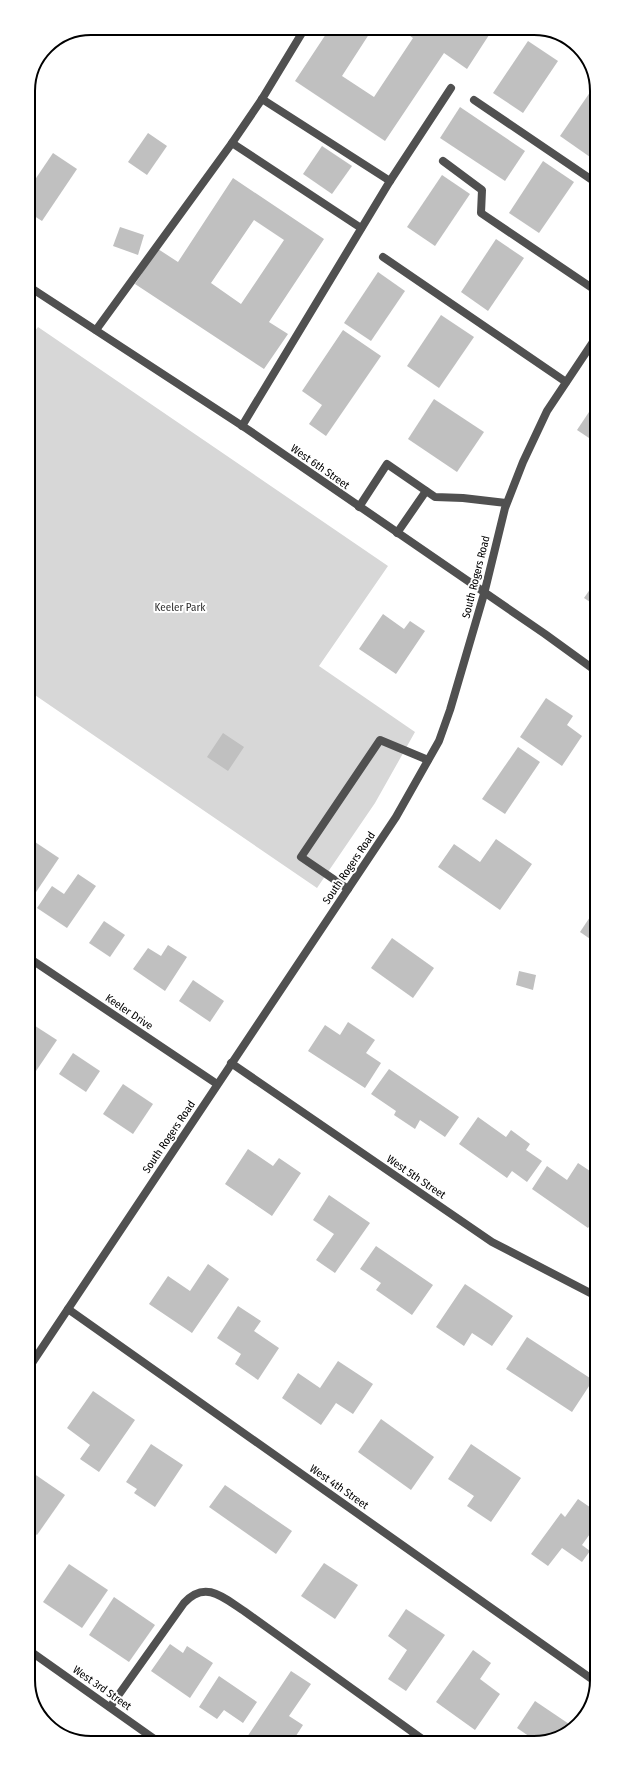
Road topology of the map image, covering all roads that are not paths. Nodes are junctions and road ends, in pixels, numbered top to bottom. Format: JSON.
{"nodes":[{"id":1,"x":301,"y":35,"type":"edge"},
{"id":2,"x":451,"y":88,"type":"dead end"},
{"id":3,"x":262,"y":99,"type":"junction"},
{"id":4,"x":474,"y":100,"type":"dead end"},
{"id":5,"x":232,"y":143,"type":"junction"},
{"id":6,"x":443,"y":162,"type":"dead end"},
{"id":7,"x":590,"y":179,"type":"edge"},
{"id":8,"x":390,"y":181,"type":"junction"},
{"id":9,"x":361,"y":228,"type":"junction"},
{"id":10,"x":383,"y":257,"type":"dead end"},
{"id":11,"x":590,"y":287,"type":"edge"},
{"id":12,"x":35,"y":291,"type":"edge"},
{"id":13,"x":96,"y":330,"type":"junction"},
{"id":14,"x":590,"y":346,"type":"edge"},
{"id":15,"x":566,"y":382,"type":"junction"},
{"id":16,"x":242,"y":426,"type":"junction"},
{"id":17,"x":426,"y":491,"type":"junction"},
{"id":18,"x":506,"y":504,"type":"junction"},
{"id":19,"x":359,"y":507,"type":"junction"},
{"id":20,"x":397,"y":533,"type":"junction"},
{"id":21,"x":484,"y":594,"type":"junction"},
{"id":22,"x":590,"y":667,"type":"edge"},
{"id":23,"x":428,"y":760,"type":"junction"},
{"id":24,"x":348,"y":889,"type":"junction"},
{"id":25,"x":35,"y":962,"type":"edge"},
{"id":26,"x":231,"y":1063,"type":"junction"},
{"id":27,"x":217,"y":1084,"type":"junction"},
{"id":28,"x":590,"y":1293,"type":"edge"},
{"id":29,"x":68,"y":1309,"type":"junction"},
{"id":30,"x":35,"y":1358,"type":"edge"},
{"id":31,"x":35,"y":1654,"type":"edge"},
{"id":32,"x":590,"y":1678,"type":"edge"},
{"id":33,"x":110,"y":1707,"type":"junction"},
{"id":34,"x":151,"y":1736,"type":"edge"},
{"id":35,"x":418,"y":1736,"type":"edge"}],
"edges":[{"from":1,"to":3,"type":"street"},
{"from":2,"to":8,"type":"street"},
{"from":3,"to":5,"type":"street"},
{"from":3,"to":8,"type":"street"},
{"from":4,"to":7,"type":"street"},
{"from":5,"to":9,"type":"street"},
{"from":5,"to":13,"type":"street"},
{"from":6,"to":11,"type":"street"},
{"from":8,"to":9,"type":"street"},
{"from":9,"to":16,"type":"street"},
{"from":10,"to":15,"type":"street"},
{"from":12,"to":13,"type":"street","name":"West 6th Street"},
{"from":13,"to":16,"type":"street","name":"West 6th Street"},
{"from":14,"to":15,"type":"street","name":"South Rogers Road"},
{"from":15,"to":18,"type":"street","name":"South Rogers Road"},
{"from":16,"to":19,"type":"street","name":"West 6th Street"},
{"from":17,"to":18,"type":"street"},
{"from":17,"to":19,"type":"street"},
{"from":17,"to":20,"type":"street"},
{"from":18,"to":21,"type":"street","name":"South Rogers Road"},
{"from":19,"to":20,"type":"street","name":"West 6th Street"},
{"from":20,"to":21,"type":"street","name":"West 6th Street"},
{"from":21,"to":22,"type":"street","name":"West 6th Street"},
{"from":21,"to":23,"type":"street","name":"South Rogers Road"},
{"from":23,"to":24,"type":"street","name":"South Rogers Road"},
{"from":23,"to":24,"type":"street"},
{"from":24,"to":26,"type":"street","name":"South Rogers Road"},
{"from":25,"to":27,"type":"street","name":"Keeler Drive"},
{"from":26,"to":27,"type":"street","name":"South Rogers Road"},
{"from":26,"to":28,"type":"street","name":"West 5th Street"},
{"from":27,"to":29,"type":"street","name":"South Rogers Road"},
{"from":29,"to":30,"type":"street","name":"South Rogers Road"},
{"from":29,"to":32,"type":"street","name":"West 4th Street"},
{"from":31,"to":33,"type":"street","name":"West 3rd Street"},
{"from":33,"to":34,"type":"street","name":"West 3rd Street"},
{"from":33,"to":35,"type":"street"}]}
